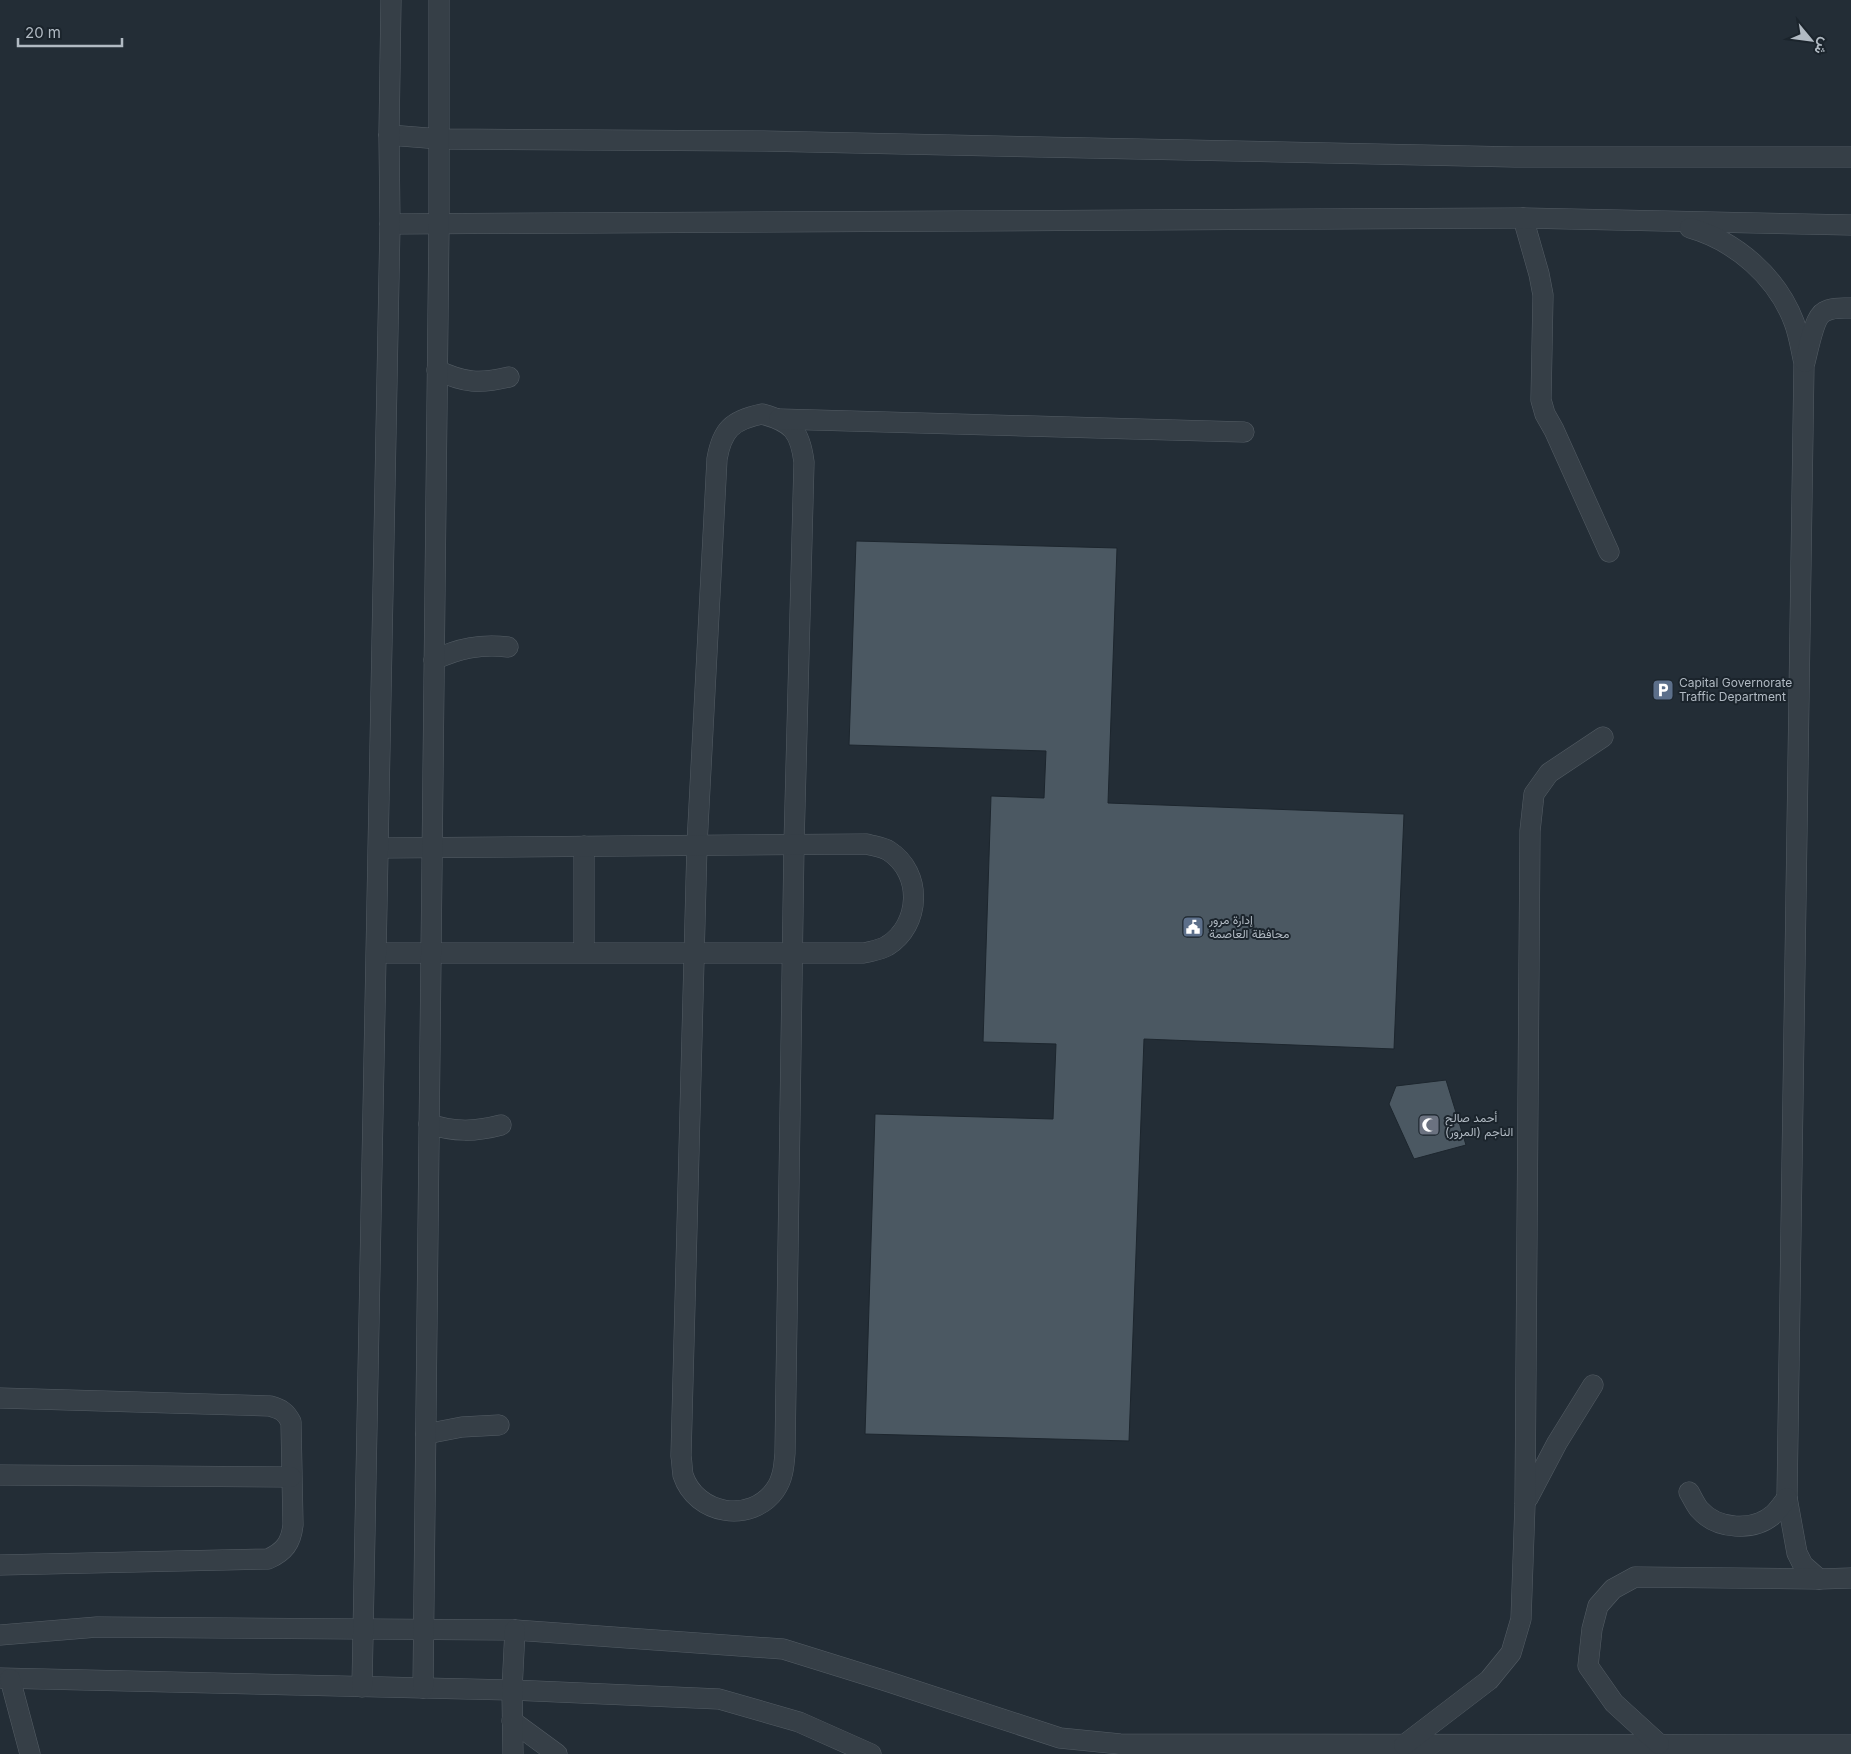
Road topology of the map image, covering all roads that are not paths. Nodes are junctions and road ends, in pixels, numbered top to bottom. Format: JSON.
{"nodes":[{"id":1,"x":391,"y":0,"type":"edge"},
{"id":2,"x":439,"y":0,"type":"edge"},
{"id":3,"x":389,"y":135,"type":"junction"},
{"id":4,"x":440,"y":139,"type":"junction"},
{"id":5,"x":1851,"y":157,"type":"edge"},
{"id":6,"x":1523,"y":218,"type":"junction"},
{"id":7,"x":1669,"y":221,"type":"junction"},
{"id":8,"x":390,"y":224,"type":"junction"},
{"id":9,"x":439,"y":224,"type":"junction"},
{"id":10,"x":1851,"y":225,"type":"edge"},
{"id":11,"x":1851,"y":308,"type":"edge"},
{"id":12,"x":1804,"y":363,"type":"junction"},
{"id":13,"x":437,"y":370,"type":"junction"},
{"id":14,"x":509,"y":377,"type":"dead end"},
{"id":15,"x":779,"y":419,"type":"junction"},
{"id":16,"x":1244,"y":432,"type":"dead end"},
{"id":17,"x":1609,"y":552,"type":"dead end"},
{"id":18,"x":508,"y":647,"type":"dead end"},
{"id":19,"x":434,"y":660,"type":"junction"},
{"id":20,"x":1603,"y":736,"type":"dead end"},
{"id":21,"x":794,"y":844,"type":"junction"},
{"id":22,"x":697,"y":845,"type":"junction"},
{"id":23,"x":584,"y":846,"type":"junction"},
{"id":24,"x":379,"y":848,"type":"junction"},
{"id":25,"x":432,"y":848,"type":"junction"},
{"id":26,"x":584,"y":952,"type":"junction"},
{"id":27,"x":377,"y":953,"type":"junction"},
{"id":28,"x":431,"y":953,"type":"junction"},
{"id":29,"x":694,"y":953,"type":"junction"},
{"id":30,"x":792,"y":953,"type":"junction"},
{"id":31,"x":429,"y":1124,"type":"junction"},
{"id":32,"x":501,"y":1126,"type":"dead end"},
{"id":33,"x":1593,"y":1385,"type":"dead end"},
{"id":34,"x":0,"y":1398,"type":"edge"},
{"id":35,"x":499,"y":1426,"type":"dead end"},
{"id":36,"x":426,"y":1434,"type":"junction"},
{"id":37,"x":0,"y":1475,"type":"edge"},
{"id":38,"x":291,"y":1477,"type":"junction"},
{"id":39,"x":1689,"y":1492,"type":"dead end"},
{"id":40,"x":1787,"y":1498,"type":"junction"},
{"id":41,"x":1525,"y":1504,"type":"junction"},
{"id":42,"x":0,"y":1565,"type":"edge"},
{"id":43,"x":1851,"y":1578,"type":"edge"},
{"id":44,"x":1819,"y":1579,"type":"junction"},
{"id":45,"x":363,"y":1630,"type":"junction"},
{"id":46,"x":423,"y":1630,"type":"junction"},
{"id":47,"x":515,"y":1630,"type":"junction"},
{"id":48,"x":0,"y":1635,"type":"edge"},
{"id":49,"x":5,"y":1678,"type":"edge"},
{"id":50,"x":362,"y":1687,"type":"junction"},
{"id":51,"x":423,"y":1688,"type":"junction"},
{"id":52,"x":512,"y":1690,"type":"junction"},
{"id":53,"x":512,"y":1721,"type":"junction"},
{"id":54,"x":1659,"y":1744,"type":"junction"},
{"id":55,"x":1404,"y":1745,"type":"junction"},
{"id":56,"x":1851,"y":1745,"type":"edge"},
{"id":57,"x":30,"y":1754,"type":"edge"},
{"id":58,"x":513,"y":1754,"type":"edge"},
{"id":59,"x":557,"y":1754,"type":"edge"},
{"id":60,"x":871,"y":1754,"type":"edge"}],
"edges":[{"from":1,"to":3,"type":"lane"},
{"from":2,"to":4,"type":"lane"},
{"from":3,"to":4,"type":"lane"},
{"from":3,"to":8,"type":"lane"},
{"from":4,"to":5,"type":"lane"},
{"from":4,"to":9,"type":"lane"},
{"from":6,"to":7,"type":"lane"},
{"from":6,"to":9,"type":"lane"},
{"from":6,"to":17,"type":"lane"},
{"from":7,"to":10,"type":"lane"},
{"from":7,"to":12,"type":"lane"},
{"from":8,"to":9,"type":"lane"},
{"from":8,"to":24,"type":"lane"},
{"from":9,"to":13,"type":"lane"},
{"from":11,"to":12,"type":"lane"},
{"from":12,"to":40,"type":"lane"},
{"from":13,"to":14,"type":"lane"},
{"from":13,"to":19,"type":"lane"},
{"from":15,"to":16,"type":"lane"},
{"from":15,"to":21,"type":"lane"},
{"from":15,"to":22,"type":"lane"},
{"from":18,"to":19,"type":"lane"},
{"from":19,"to":25,"type":"lane"},
{"from":20,"to":41,"type":"lane"},
{"from":21,"to":22,"type":"lane"},
{"from":21,"to":30,"type":"lane"},
{"from":21,"to":30,"type":"lane"},
{"from":22,"to":23,"type":"lane"},
{"from":22,"to":29,"type":"lane"},
{"from":23,"to":25,"type":"lane"},
{"from":23,"to":26,"type":"lane"},
{"from":24,"to":25,"type":"lane"},
{"from":24,"to":27,"type":"lane"},
{"from":25,"to":28,"type":"lane"},
{"from":26,"to":28,"type":"lane"},
{"from":26,"to":29,"type":"lane"},
{"from":27,"to":28,"type":"lane"},
{"from":27,"to":45,"type":"lane"},
{"from":28,"to":31,"type":"lane"},
{"from":29,"to":30,"type":"lane"},
{"from":29,"to":30,"type":"lane"},
{"from":31,"to":32,"type":"lane"},
{"from":31,"to":36,"type":"lane"},
{"from":33,"to":41,"type":"lane"},
{"from":34,"to":38,"type":"lane"},
{"from":35,"to":36,"type":"lane"},
{"from":36,"to":46,"type":"lane"},
{"from":37,"to":38,"type":"lane"},
{"from":38,"to":42,"type":"lane"},
{"from":39,"to":40,"type":"lane"},
{"from":40,"to":44,"type":"lane"},
{"from":41,"to":55,"type":"lane"},
{"from":43,"to":44,"type":"lane"},
{"from":44,"to":54,"type":"lane"},
{"from":45,"to":46,"type":"lane"},
{"from":45,"to":48,"type":"lane"},
{"from":45,"to":50,"type":"lane"},
{"from":46,"to":47,"type":"lane"},
{"from":46,"to":51,"type":"lane"},
{"from":47,"to":52,"type":"lane"},
{"from":47,"to":55,"type":"lane"},
{"from":49,"to":50,"type":"lane"},
{"from":49,"to":57,"type":"lane"},
{"from":50,"to":51,"type":"lane"},
{"from":51,"to":52,"type":"lane"},
{"from":52,"to":53,"type":"lane"},
{"from":52,"to":60,"type":"lane"},
{"from":53,"to":58,"type":"lane"},
{"from":53,"to":59,"type":"lane"},
{"from":54,"to":55,"type":"lane"},
{"from":54,"to":56,"type":"lane"}]}
